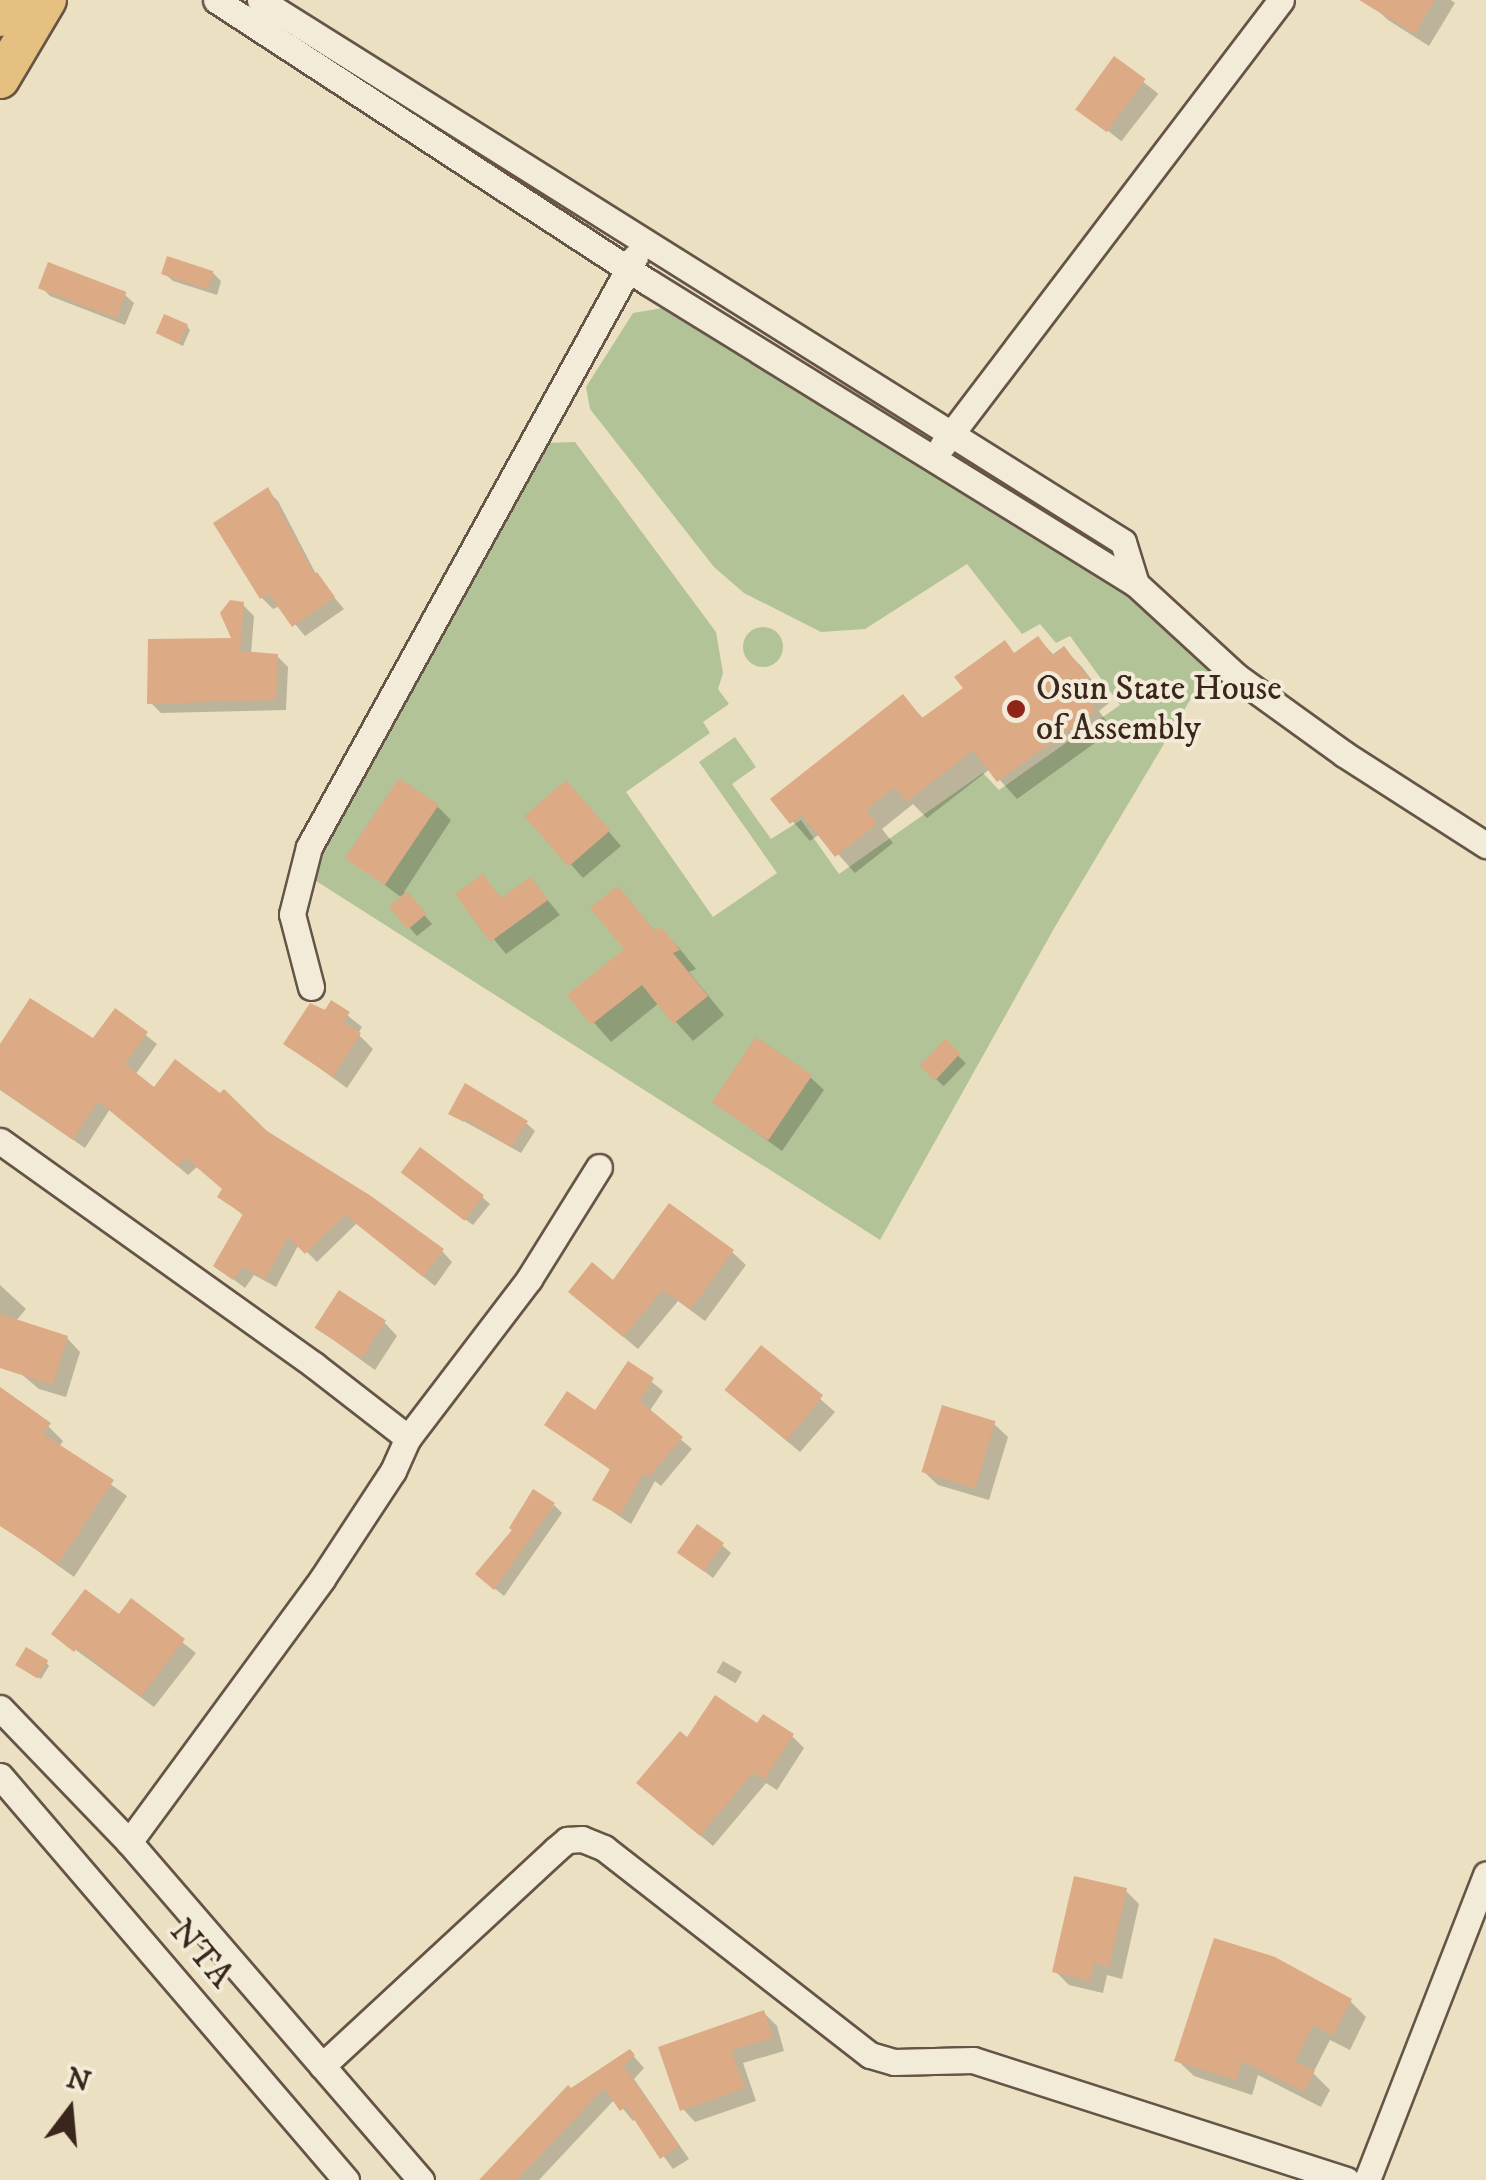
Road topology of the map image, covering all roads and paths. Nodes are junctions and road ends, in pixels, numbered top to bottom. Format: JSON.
{"nodes":[{"id":1,"x":10,"y":0,"type":"edge"},
{"id":2,"x":47,"y":0,"type":"edge"},
{"id":3,"x":216,"y":0,"type":"edge"},
{"id":4,"x":260,"y":0,"type":"edge"},
{"id":5,"x":1281,"y":0,"type":"edge"},
{"id":6,"x":0,"y":17,"type":"edge"},
{"id":7,"x":0,"y":79,"type":"edge"},
{"id":8,"x":646,"y":244,"type":"junction"},
{"id":9,"x":627,"y":268,"type":"junction"},
{"id":10,"x":951,"y":435,"type":"junction"},
{"id":11,"x":934,"y":456,"type":"junction"},
{"id":12,"x":1136,"y":584,"type":"junction"},
{"id":13,"x":1486,"y":844,"type":"edge"},
{"id":14,"x":312,"y":987,"type":"dead end"},
{"id":15,"x":0,"y":1141,"type":"edge"},
{"id":16,"x":599,"y":1167,"type":"dead end"},
{"id":17,"x":408,"y":1438,"type":"junction"},
{"id":18,"x":0,"y":1708,"type":"edge"},
{"id":19,"x":0,"y":1776,"type":"edge"},
{"id":20,"x":129,"y":1842,"type":"junction"},
{"id":21,"x":1486,"y":1874,"type":"edge"},
{"id":22,"x":322,"y":2066,"type":"junction"},
{"id":23,"x":346,"y":2180,"type":"edge"},
{"id":24,"x":421,"y":2180,"type":"edge"},
{"id":25,"x":1346,"y":2180,"type":"edge"},
{"id":26,"x":1367,"y":2180,"type":"edge"}],
"edges":[{"from":1,"to":6,"type":"main road"},
{"from":2,"to":7,"type":"main road"},
{"from":3,"to":9,"type":"street"},
{"from":4,"to":8,"type":"street"},
{"from":5,"to":10,"type":"street"},
{"from":8,"to":9,"type":"street"},
{"from":8,"to":10,"type":"street"},
{"from":9,"to":11,"type":"street"},
{"from":9,"to":14,"type":"street"},
{"from":10,"to":11,"type":"street"},
{"from":10,"to":12,"type":"street"},
{"from":11,"to":12,"type":"street"},
{"from":12,"to":13,"type":"street"},
{"from":15,"to":17,"type":"street"},
{"from":16,"to":17,"type":"street"},
{"from":17,"to":20,"type":"street"},
{"from":18,"to":20,"type":"street"},
{"from":19,"to":23,"type":"street","name":"NTA"},
{"from":20,"to":22,"type":"street"},
{"from":21,"to":26,"type":"street"},
{"from":22,"to":24,"type":"street"},
{"from":22,"to":25,"type":"street"}]}
